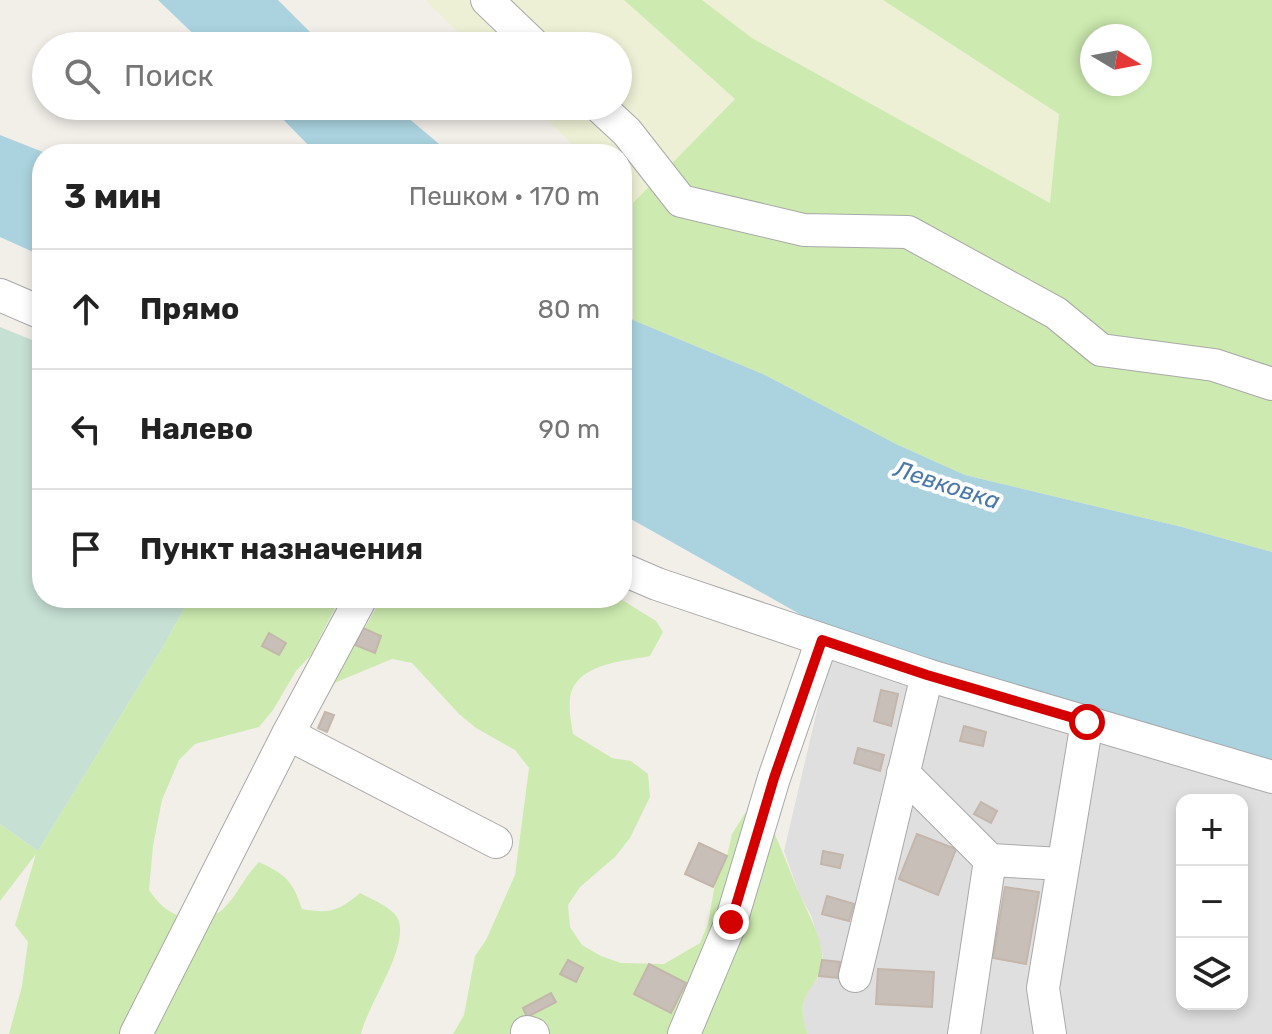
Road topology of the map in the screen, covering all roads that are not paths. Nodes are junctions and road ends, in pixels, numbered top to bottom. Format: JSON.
{"nodes":[{"id":1,"x":487,"y":0,"type":"edge"},
{"id":2,"x":520,"y":32,"type":"edge"},
{"id":3,"x":614,"y":120,"type":"edge"},
{"id":4,"x":0,"y":295,"type":"edge"},
{"id":5,"x":32,"y":309,"type":"edge"},
{"id":6,"x":1272,"y":384,"type":"edge"},
{"id":7,"x":632,"y":573,"type":"edge"},
{"id":8,"x":356,"y":608,"type":"edge"},
{"id":9,"x":822,"y":640,"type":"junction"},
{"id":10,"x":927,"y":675,"type":"junction"},
{"id":11,"x":1087,"y":722,"type":"junction"},
{"id":12,"x":288,"y":734,"type":"junction"},
{"id":13,"x":903,"y":773,"type":"junction"},
{"id":14,"x":1272,"y":777,"type":"edge"},
{"id":15,"x":496,"y":842,"type":"dead end"},
{"id":16,"x":990,"y":860,"type":"junction"},
{"id":17,"x":1063,"y":864,"type":"junction"},
{"id":18,"x":855,"y":976,"type":"dead end"},
{"id":19,"x":136,"y":1034,"type":"edge"},
{"id":20,"x":684,"y":1034,"type":"edge"},
{"id":21,"x":964,"y":1034,"type":"edge"},
{"id":22,"x":1050,"y":1034,"type":"edge"}],
"edges":[{"from":1,"to":2,"type":"street"},
{"from":3,"to":6,"type":"street"},
{"from":4,"to":5,"type":"street"},
{"from":7,"to":9,"type":"street"},
{"from":8,"to":12,"type":"street"},
{"from":9,"to":10,"type":"street"},
{"from":9,"to":20,"type":"street"},
{"from":10,"to":11,"type":"street"},
{"from":10,"to":13,"type":"street"},
{"from":11,"to":14,"type":"street"},
{"from":11,"to":17,"type":"street"},
{"from":12,"to":15,"type":"street"},
{"from":12,"to":19,"type":"street"},
{"from":13,"to":16,"type":"street"},
{"from":13,"to":18,"type":"street"},
{"from":16,"to":17,"type":"street"},
{"from":16,"to":21,"type":"street"},
{"from":17,"to":22,"type":"street"}]}
